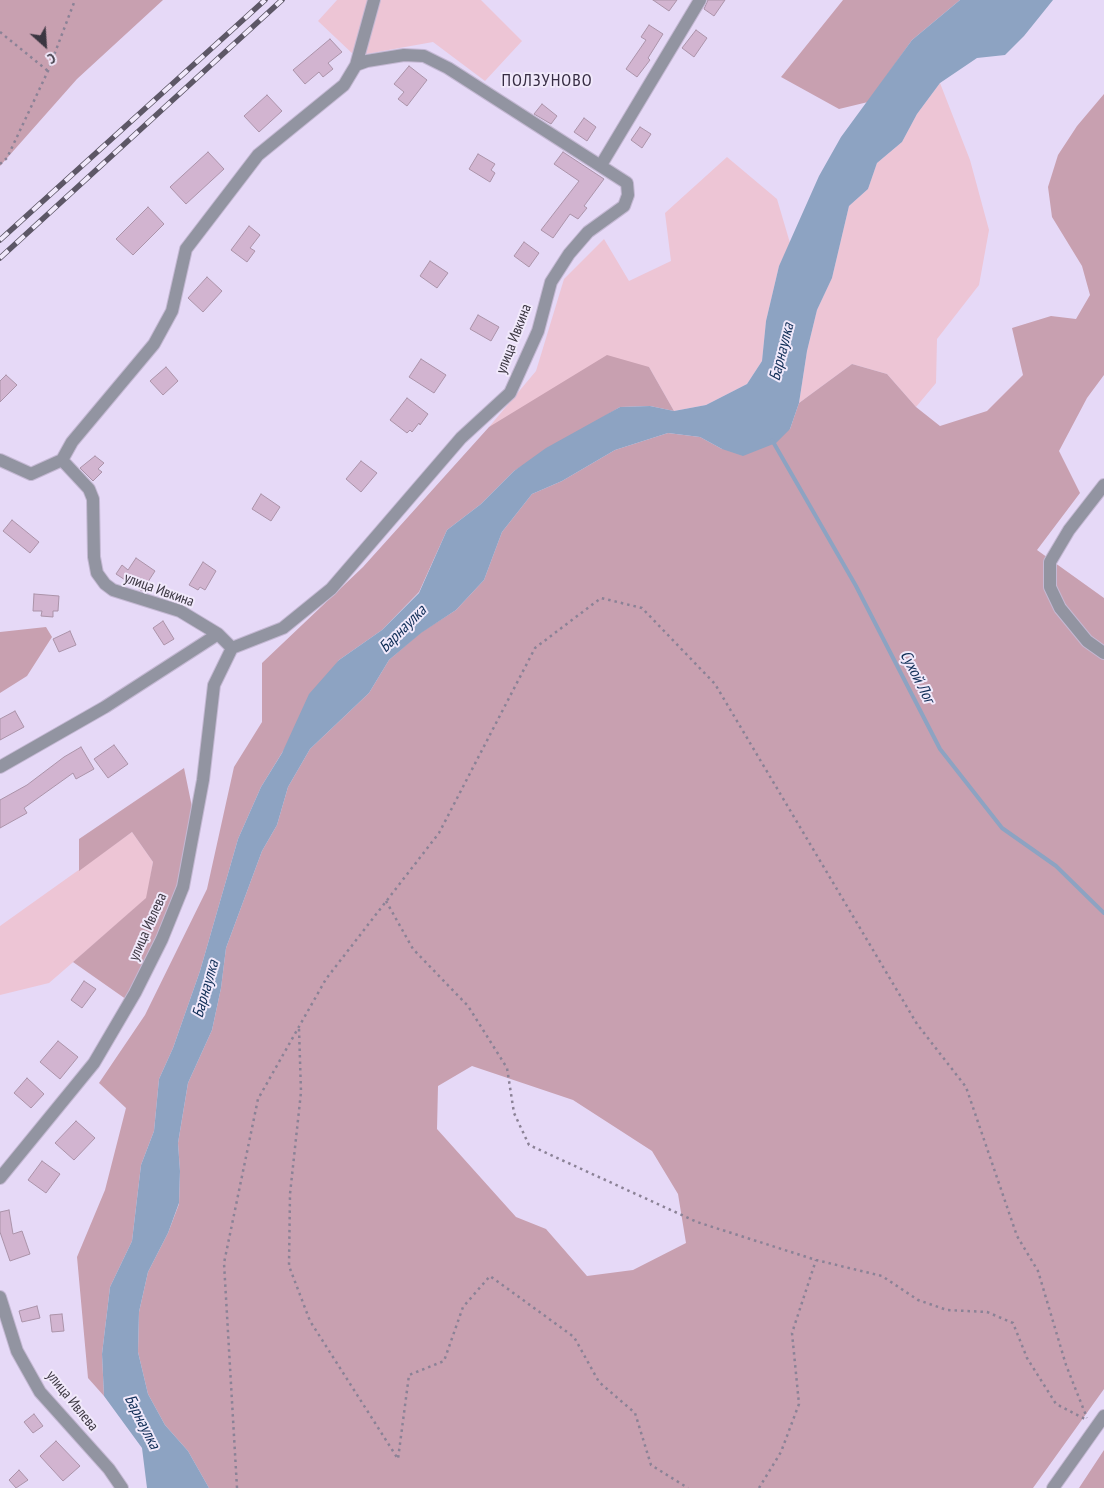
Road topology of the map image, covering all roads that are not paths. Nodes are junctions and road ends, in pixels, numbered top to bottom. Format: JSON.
{"nodes":[{"id":1,"x":374,"y":0,"type":"edge"},
{"id":2,"x":700,"y":0,"type":"edge"},
{"id":3,"x":356,"y":65,"type":"junction"},
{"id":4,"x":601,"y":165,"type":"junction"},
{"id":5,"x":0,"y":460,"type":"edge"},
{"id":6,"x":62,"y":460,"type":"junction"},
{"id":7,"x":1104,"y":485,"type":"edge"},
{"id":8,"x":218,"y":634,"type":"junction"},
{"id":9,"x":232,"y":648,"type":"junction"},
{"id":10,"x":1104,"y":653,"type":"edge"},
{"id":11,"x":0,"y":767,"type":"edge"},
{"id":12,"x":0,"y":1178,"type":"edge"},
{"id":13,"x":0,"y":1297,"type":"edge"},
{"id":14,"x":1104,"y":1416,"type":"edge"},
{"id":15,"x":122,"y":1488,"type":"edge"},
{"id":16,"x":1053,"y":1488,"type":"edge"}],
"edges":[{"from":1,"to":3,"type":"street"},
{"from":2,"to":4,"type":"street"},
{"from":3,"to":4,"type":"street","name":"улица Ивкина"},
{"from":3,"to":6,"type":"street"},
{"from":4,"to":9,"type":"street","name":"улица Ивкина"},
{"from":5,"to":6,"type":"street"},
{"from":6,"to":8,"type":"street","name":"улица Ивкина"},
{"from":7,"to":10,"type":"street"},
{"from":8,"to":9,"type":"street","name":"улица Ивкина"},
{"from":8,"to":11,"type":"street"},
{"from":9,"to":12,"type":"street","name":"улица Ивлева"},
{"from":13,"to":15,"type":"street","name":"улица Ивлева"},
{"from":14,"to":16,"type":"street"}]}
